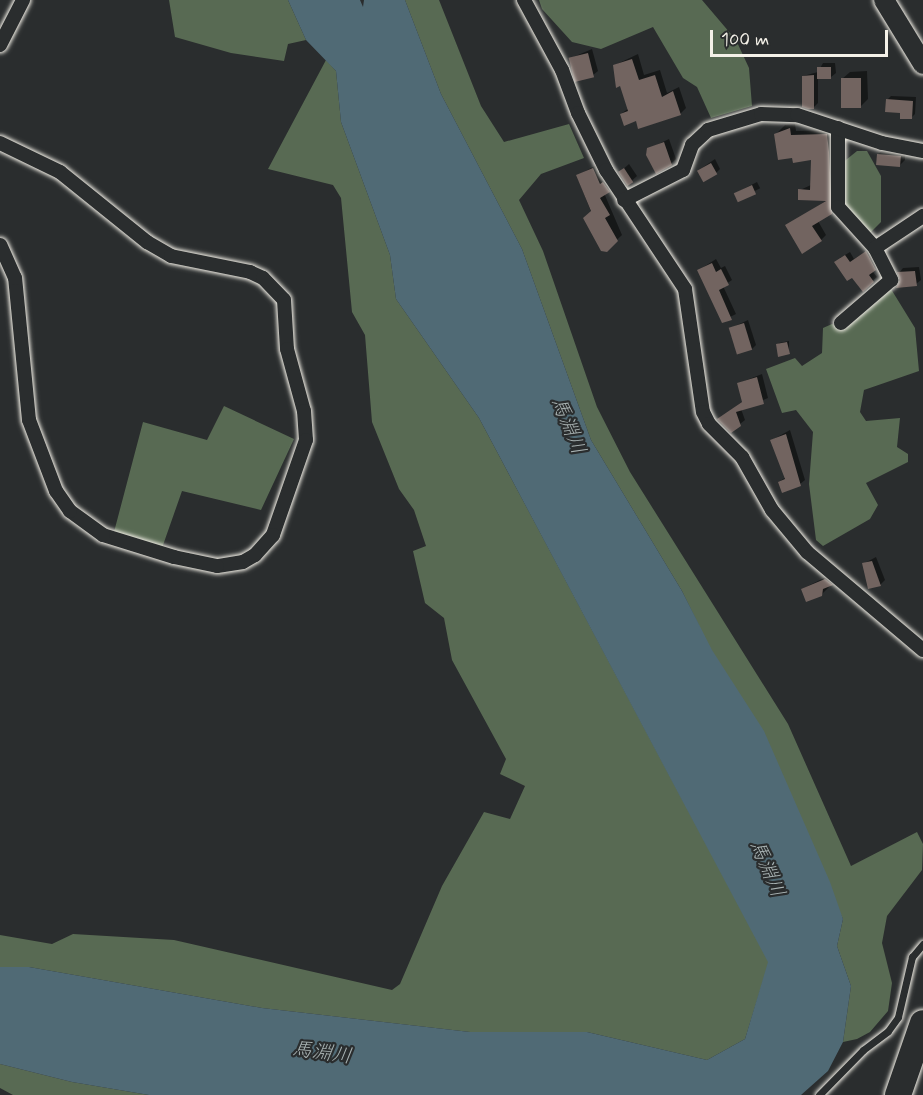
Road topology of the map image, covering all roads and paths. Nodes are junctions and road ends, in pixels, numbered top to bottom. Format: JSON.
{"nodes":[{"id":1,"x":23,"y":0,"type":"edge"},
{"id":2,"x":524,"y":0,"type":"edge"},
{"id":3,"x":884,"y":0,"type":"edge"},
{"id":4,"x":0,"y":45,"type":"edge"},
{"id":5,"x":923,"y":64,"type":"edge"},
{"id":6,"x":838,"y":128,"type":"junction"},
{"id":7,"x":0,"y":142,"type":"edge"},
{"id":8,"x":923,"y":151,"type":"edge"},
{"id":9,"x":624,"y":200,"type":"junction"},
{"id":10,"x":923,"y":216,"type":"edge"},
{"id":11,"x":0,"y":245,"type":"edge"},
{"id":12,"x":875,"y":248,"type":"junction"},
{"id":13,"x":842,"y":323,"type":"dead end"},
{"id":14,"x":923,"y":650,"type":"edge"},
{"id":15,"x":923,"y":944,"type":"edge"},
{"id":16,"x":923,"y":1023,"type":"edge"},
{"id":17,"x":819,"y":1095,"type":"edge"},
{"id":18,"x":898,"y":1095,"type":"edge"}],
"edges":[{"from":1,"to":4,"type":"street"},
{"from":2,"to":9,"type":"street"},
{"from":3,"to":5,"type":"main road"},
{"from":6,"to":8,"type":"street"},
{"from":6,"to":9,"type":"street"},
{"from":6,"to":12,"type":"street"},
{"from":7,"to":11,"type":"street"},
{"from":9,"to":14,"type":"street"},
{"from":10,"to":12,"type":"street"},
{"from":12,"to":13,"type":"street"},
{"from":15,"to":17,"type":"lane"},
{"from":16,"to":18,"type":"highway"}]}
